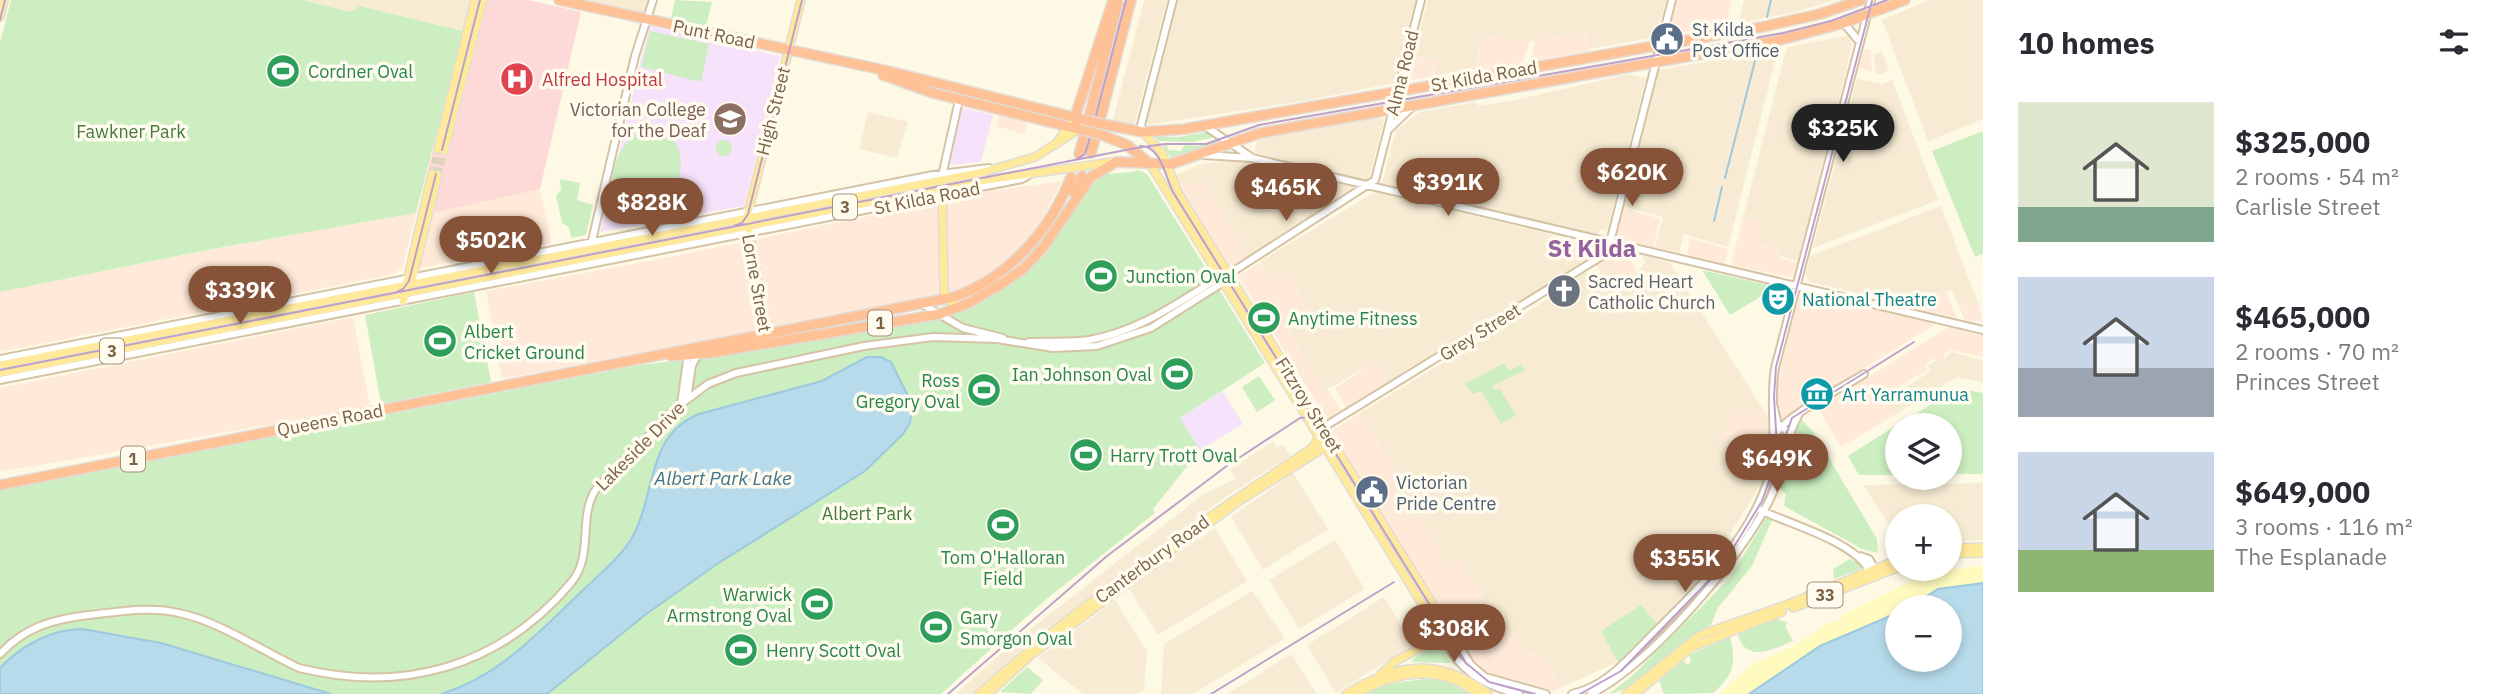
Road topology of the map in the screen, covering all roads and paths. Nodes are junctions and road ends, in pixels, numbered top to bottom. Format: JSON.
{"nodes":[{"id":1,"x":4,"y":0,"type":"edge"},
{"id":2,"x":475,"y":0,"type":"edge"},
{"id":3,"x":483,"y":0,"type":"edge"},
{"id":4,"x":559,"y":0,"type":"edge"},
{"id":5,"x":653,"y":0,"type":"edge"},
{"id":6,"x":801,"y":0,"type":"edge"},
{"id":7,"x":1116,"y":0,"type":"edge"},
{"id":8,"x":1131,"y":0,"type":"edge"},
{"id":9,"x":1172,"y":0,"type":"edge"},
{"id":10,"x":1421,"y":0,"type":"edge"},
{"id":11,"x":1672,"y":0,"type":"edge"},
{"id":12,"x":1846,"y":0,"type":"edge"},
{"id":13,"x":1861,"y":0,"type":"edge"},
{"id":14,"x":1870,"y":0,"type":"edge"},
{"id":15,"x":1905,"y":0,"type":"edge"},
{"id":16,"x":1839,"y":8,"type":"junction"},
{"id":17,"x":1865,"y":16,"type":"junction"},
{"id":18,"x":0,"y":17,"type":"edge"},
{"id":19,"x":646,"y":19,"type":"junction"},
{"id":20,"x":1844,"y":23,"type":"junction"},
{"id":21,"x":1857,"y":38,"type":"junction"},
{"id":22,"x":1660,"y":46,"type":"junction"},
{"id":23,"x":788,"y":50,"type":"junction"},
{"id":24,"x":1656,"y":62,"type":"junction"},
{"id":25,"x":1853,"y":70,"type":"junction"},
{"id":26,"x":462,"y":71,"type":"junction"},
{"id":27,"x":1398,"y":91,"type":"junction"},
{"id":28,"x":960,"y":95,"type":"junction"},
{"id":29,"x":1415,"y":104,"type":"junction"},
{"id":30,"x":1394,"y":108,"type":"junction"},
{"id":31,"x":1088,"y":123,"type":"junction"},
{"id":32,"x":1203,"y":126,"type":"junction"},
{"id":33,"x":1068,"y":127,"type":"junction"},
{"id":34,"x":1388,"y":130,"type":"junction"},
{"id":35,"x":1143,"y":132,"type":"junction"},
{"id":36,"x":1099,"y":137,"type":"junction"},
{"id":37,"x":1229,"y":143,"type":"junction"},
{"id":38,"x":1055,"y":146,"type":"junction"},
{"id":39,"x":441,"y":150,"type":"tunnel mouth"},
{"id":40,"x":1091,"y":153,"type":"dead end"},
{"id":41,"x":1079,"y":154,"type":"dead end"},
{"id":42,"x":1203,"y":155,"type":"junction"},
{"id":43,"x":1252,"y":158,"type":"junction"},
{"id":44,"x":1116,"y":162,"type":"junction"},
{"id":45,"x":1150,"y":164,"type":"junction"},
{"id":46,"x":1167,"y":165,"type":"junction"},
{"id":47,"x":1071,"y":173,"type":"junction"},
{"id":48,"x":435,"y":174,"type":"tunnel mouth"},
{"id":49,"x":1082,"y":176,"type":"dead end"},
{"id":50,"x":942,"y":184,"type":"junction"},
{"id":51,"x":1370,"y":185,"type":"junction"},
{"id":52,"x":747,"y":222,"type":"junction"},
{"id":53,"x":1610,"y":242,"type":"junction"},
{"id":54,"x":591,"y":250,"type":"junction"},
{"id":55,"x":1229,"y":274,"type":"junction"},
{"id":56,"x":1221,"y":280,"type":"junction"},
{"id":57,"x":1797,"y":286,"type":"junction"},
{"id":58,"x":997,"y":287,"type":"junction"},
{"id":59,"x":407,"y":288,"type":"junction"},
{"id":60,"x":1213,"y":290,"type":"junction"},
{"id":61,"x":1228,"y":292,"type":"junction"},
{"id":62,"x":950,"y":298,"type":"junction"},
{"id":63,"x":922,"y":304,"type":"junction"},
{"id":64,"x":292,"y":305,"type":"junction"},
{"id":65,"x":961,"y":307,"type":"junction"},
{"id":66,"x":940,"y":314,"type":"junction"},
{"id":67,"x":1983,"y":331,"type":"edge"},
{"id":68,"x":786,"y":335,"type":"junction"},
{"id":69,"x":767,"y":339,"type":"junction"},
{"id":70,"x":1009,"y":341,"type":"junction"},
{"id":71,"x":1096,"y":342,"type":"junction"},
{"id":72,"x":692,"y":353,"type":"junction"},
{"id":73,"x":0,"y":359,"type":"edge"},
{"id":74,"x":0,"y":365,"type":"edge"},
{"id":75,"x":0,"y":373,"type":"edge"},
{"id":76,"x":1864,"y":374,"type":"dead end"},
{"id":77,"x":690,"y":379,"type":"junction"},
{"id":78,"x":0,"y":380,"type":"edge"},
{"id":79,"x":703,"y":387,"type":"junction"},
{"id":80,"x":684,"y":402,"type":"junction"},
{"id":81,"x":1773,"y":404,"type":"junction"},
{"id":82,"x":1799,"y":414,"type":"junction"},
{"id":83,"x":1782,"y":428,"type":"junction"},
{"id":84,"x":1325,"y":430,"type":"junction"},
{"id":85,"x":1790,"y":436,"type":"junction"},
{"id":86,"x":1321,"y":441,"type":"junction"},
{"id":87,"x":1772,"y":450,"type":"junction"},
{"id":88,"x":1772,"y":465,"type":"junction"},
{"id":89,"x":1781,"y":467,"type":"junction"},
{"id":90,"x":0,"y":485,"type":"edge"},
{"id":91,"x":1759,"y":510,"type":"junction"},
{"id":92,"x":1983,"y":547,"type":"edge"},
{"id":93,"x":1962,"y":548,"type":"edge"},
{"id":94,"x":1983,"y":553,"type":"edge"},
{"id":95,"x":1962,"y":554,"type":"edge"},
{"id":96,"x":1885,"y":566,"type":"edge"},
{"id":97,"x":1885,"y":570,"type":"edge"},
{"id":98,"x":1872,"y":572,"type":"junction"},
{"id":99,"x":1445,"y":632,"type":"junction"},
{"id":100,"x":1717,"y":632,"type":"junction"},
{"id":101,"x":1413,"y":652,"type":"junction"},
{"id":102,"x":0,"y":654,"type":"edge"},
{"id":103,"x":1402,"y":657,"type":"junction"},
{"id":104,"x":1403,"y":673,"type":"junction"},
{"id":105,"x":1380,"y":675,"type":"junction"},
{"id":106,"x":446,"y":676,"type":"dead end"},
{"id":107,"x":1603,"y":684,"type":"junction"},
{"id":108,"x":385,"y":686,"type":"dead end"},
{"id":109,"x":1482,"y":687,"type":"edge"},
{"id":110,"x":979,"y":694,"type":"edge"},
{"id":111,"x":988,"y":694,"type":"edge"},
{"id":112,"x":1346,"y":694,"type":"edge"},
{"id":113,"x":1356,"y":694,"type":"edge"},
{"id":114,"x":1519,"y":694,"type":"edge"},
{"id":115,"x":1546,"y":694,"type":"edge"},
{"id":116,"x":1572,"y":694,"type":"edge"},
{"id":117,"x":1591,"y":694,"type":"edge"},
{"id":118,"x":1626,"y":694,"type":"edge"},
{"id":119,"x":1635,"y":694,"type":"edge"}],
"edges":[{"from":1,"to":18,"type":"main road"},
{"from":2,"to":26,"type":"main road"},
{"from":3,"to":26,"type":"main road"},
{"from":4,"to":19,"type":"highway","name":"Punt Road"},
{"from":5,"to":19,"type":"street"},
{"from":6,"to":23,"type":"main road","name":"High Street"},
{"from":7,"to":31,"type":"highway"},
{"from":7,"to":31,"type":"highway"},
{"from":8,"to":31,"type":"highway"},
{"from":9,"to":35,"type":"street"},
{"from":10,"to":27,"type":"street","name":"Alma Road"},
{"from":11,"to":22,"type":"street"},
{"from":12,"to":16,"type":"street"},
{"from":13,"to":16,"type":"highway","name":"St Kilda Road"},
{"from":14,"to":17,"type":"street"},
{"from":15,"to":17,"type":"highway","number":"3"},
{"from":16,"to":22,"type":"highway","name":"St Kilda Road"},
{"from":17,"to":20,"type":"highway","name":"St Kilda Road","number":"3"},
{"from":17,"to":21,"type":"street"},
{"from":17,"to":25,"type":"street"},
{"from":19,"to":23,"type":"highway","name":"Punt Road"},
{"from":19,"to":54,"type":"street"},
{"from":20,"to":21,"type":"street"},
{"from":20,"to":24,"type":"highway","name":"St Kilda Road","number":"3"},
{"from":21,"to":25,"type":"street"},
{"from":22,"to":24,"type":"street"},
{"from":22,"to":27,"type":"highway","name":"St Kilda Road"},
{"from":23,"to":28,"type":"highway","name":"Punt Road"},
{"from":23,"to":52,"type":"main road","name":"High Street"},
{"from":24,"to":29,"type":"highway","name":"St Kilda Road","number":"3"},
{"from":24,"to":53,"type":"street"},
{"from":25,"to":57,"type":"street"},
{"from":26,"to":39,"type":"main road"},
{"from":27,"to":30,"type":"street","name":"Alma Road"},
{"from":27,"to":32,"type":"highway","name":"St Kilda Road"},
{"from":28,"to":31,"type":"highway","name":"Punt Road"},
{"from":28,"to":33,"type":"highway","name":"Punt Road"},
{"from":28,"to":50,"type":"street"},
{"from":29,"to":30,"type":"highway","name":"St Kilda Road","number":"3"},
{"from":29,"to":34,"type":"street"},
{"from":30,"to":34,"type":"street","name":"Alma Road"},
{"from":30,"to":37,"type":"highway","name":"St Kilda Road","number":"3"},
{"from":31,"to":33,"type":"highway","name":"Punt Road"},
{"from":31,"to":35,"type":"highway","name":"St Kilda Road"},
{"from":31,"to":36,"type":"highway","name":"Punt Road","bridge":true},
{"from":31,"to":38,"type":"main road","name":"St Kilda Road","number":"3"},
{"from":31,"to":41,"type":"highway"},
{"from":32,"to":35,"type":"highway","name":"St Kilda Road"},
{"from":32,"to":37,"type":"street"},
{"from":33,"to":38,"type":"main road"},
{"from":34,"to":51,"type":"street","name":"Alma Road"},
{"from":35,"to":46,"type":"main road","name":"Fitzroy Street"},
{"from":36,"to":40,"type":"highway"},
{"from":36,"to":45,"type":"highway","name":"Punt Road"},
{"from":37,"to":42,"type":"highway","name":"St Kilda Road","number":"3"},
{"from":37,"to":43,"type":"street"},
{"from":38,"to":50,"type":"main road","name":"St Kilda Road","number":"3"},
{"from":42,"to":43,"type":"street"},
{"from":42,"to":46,"type":"highway","name":"St Kilda Road","number":"3"},
{"from":43,"to":51,"type":"street"},
{"from":44,"to":45,"type":"highway","name":"St Kilda Road","number":"3"},
{"from":44,"to":47,"type":"main road","name":"St Kilda Road","number":"3","bridge":true},
{"from":44,"to":58,"type":"highway"},
{"from":45,"to":46,"type":"highway","name":"St Kilda Road","number":"3"},
{"from":45,"to":56,"type":"main road","name":"Fitzroy Street"},
{"from":46,"to":55,"type":"main road","name":"Fitzroy Street"},
{"from":47,"to":50,"type":"main road","name":"St Kilda Road","number":"3"},
{"from":47,"to":62,"type":"highway","name":"Queens Road","number":"1"},
{"from":48,"to":59,"type":"main road"},
{"from":49,"to":58,"type":"highway","name":"Queens Road","number":"1"},
{"from":50,"to":52,"type":"main road","name":"St Kilda Road","number":"3"},
{"from":50,"to":52,"type":"main road","name":"St Kilda Road","number":"3"},
{"from":50,"to":62,"type":"main road"},
{"from":51,"to":53,"type":"street"},
{"from":51,"to":55,"type":"street"},
{"from":52,"to":54,"type":"main road","name":"St Kilda Road","number":"3"},
{"from":52,"to":54,"type":"street","name":"St Kilda Road"},
{"from":52,"to":59,"type":"street","name":"St Kilda Road"},
{"from":52,"to":69,"type":"main road","name":"Lorne Street"},
{"from":53,"to":57,"type":"street"},
{"from":53,"to":84,"type":"street","name":"Grey Street"},
{"from":54,"to":59,"type":"main road","name":"St Kilda Road","number":"3"},
{"from":54,"to":59,"type":"main road","name":"St Kilda Road","number":"3"},
{"from":55,"to":56,"type":"main road","name":"Lakeside Drive"},
{"from":55,"to":84,"type":"main road","name":"Fitzroy Street"},
{"from":56,"to":60,"type":"street","name":"Lakeside Drive"},
{"from":56,"to":61,"type":"main road","name":"Fitzroy Street"},
{"from":56,"to":71,"type":"street","name":"Lakeside Drive"},
{"from":57,"to":67,"type":"street"},
{"from":57,"to":81,"type":"street"},
{"from":58,"to":65,"type":"highway","name":"Queens Road","number":"1"},
{"from":59,"to":64,"type":"main road","name":"St Kilda Road","number":"3"},
{"from":59,"to":75,"type":"main road","name":"St Kilda Road","number":"3"},
{"from":59,"to":78,"type":"street","name":"St Kilda Road"},
{"from":60,"to":61,"type":"street"},
{"from":60,"to":71,"type":"street","name":"Lakeside Drive"},
{"from":61,"to":86,"type":"main road","name":"Fitzroy Street"},
{"from":62,"to":63,"type":"highway","name":"Queens Road","number":"1"},
{"from":62,"to":65,"type":"main road"},
{"from":63,"to":66,"type":"street"},
{"from":63,"to":68,"type":"highway","name":"Queens Road","number":"1"},
{"from":64,"to":73,"type":"street","name":"St Kilda Road"},
{"from":64,"to":74,"type":"main road","name":"St Kilda Road","number":"3"},
{"from":65,"to":66,"type":"highway","name":"Queens Road","number":"1"},
{"from":66,"to":68,"type":"highway","name":"Queens Road","number":"1"},
{"from":66,"to":70,"type":"street"},
{"from":68,"to":69,"type":"highway","name":"Queens Road","number":"1"},
{"from":69,"to":72,"type":"highway","name":"Queens Road","number":"1"},
{"from":70,"to":71,"type":"street","name":"Lakeside Drive"},
{"from":70,"to":79,"type":"street","name":"Lakeside Drive"},
{"from":72,"to":77,"type":"street"},
{"from":72,"to":80,"type":"street"},
{"from":72,"to":90,"type":"highway","name":"Queens Road","number":"1"},
{"from":76,"to":82,"type":"street"},
{"from":77,"to":79,"type":"street"},
{"from":77,"to":80,"type":"street"},
{"from":79,"to":80,"type":"street","name":"Lakeside Drive"},
{"from":80,"to":106,"type":"street","name":"Lakeside Drive"},
{"from":81,"to":83,"type":"street"},
{"from":81,"to":87,"type":"street"},
{"from":82,"to":83,"type":"street"},
{"from":82,"to":85,"type":"street"},
{"from":83,"to":85,"type":"street"},
{"from":83,"to":87,"type":"street"},
{"from":84,"to":86,"type":"main road","name":"Canterbury Road"},
{"from":84,"to":99,"type":"main road","name":"Fitzroy Street"},
{"from":85,"to":89,"type":"street"},
{"from":86,"to":99,"type":"main road","name":"Fitzroy Street"},
{"from":86,"to":110,"type":"main road","name":"Canterbury Road"},
{"from":86,"to":111,"type":"main road","name":"Canterbury Road"},
{"from":87,"to":88,"type":"street"},
{"from":88,"to":89,"type":"street"},
{"from":88,"to":91,"type":"street"},
{"from":89,"to":91,"type":"street"},
{"from":91,"to":98,"type":"street"},
{"from":91,"to":107,"type":"street"},
{"from":92,"to":93,"type":"main road"},
{"from":94,"to":95,"type":"main road"},
{"from":96,"to":98,"type":"main road","number":"33"},
{"from":97,"to":98,"type":"main road","number":"33"},
{"from":98,"to":100,"type":"main road","number":"33"},
{"from":99,"to":101,"type":"main road"},
{"from":99,"to":109,"type":"street","name":"Fitzroy Street"},
{"from":100,"to":118,"type":"main road","number":"33"},
{"from":100,"to":119,"type":"main road","number":"33"},
{"from":101,"to":103,"type":"main road"},
{"from":101,"to":104,"type":"main road"},
{"from":102,"to":108,"type":"street"},
{"from":103,"to":104,"type":"main road"},
{"from":103,"to":105,"type":"main road"},
{"from":104,"to":105,"type":"main road"},
{"from":104,"to":109,"type":"main road"},
{"from":104,"to":113,"type":"main road"},
{"from":105,"to":112,"type":"main road"},
{"from":107,"to":116,"type":"street"},
{"from":107,"to":117,"type":"street"},
{"from":109,"to":114,"type":"street"},
{"from":109,"to":115,"type":"street"}]}
